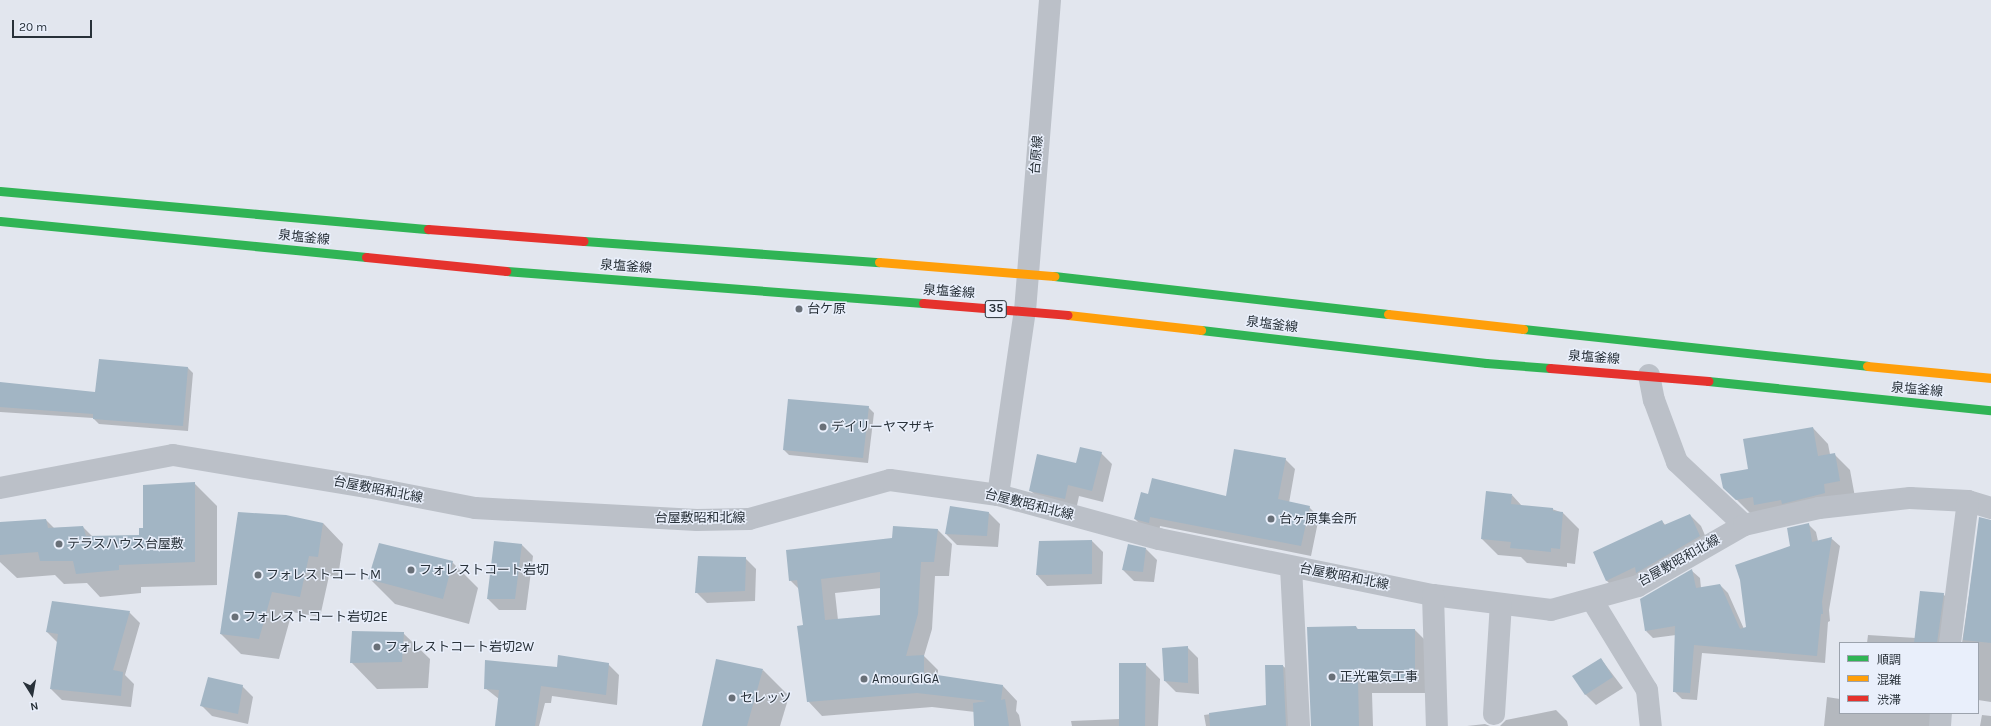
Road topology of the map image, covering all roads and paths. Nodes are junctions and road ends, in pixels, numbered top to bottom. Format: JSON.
{"nodes":[{"id":1,"x":1050,"y":0,"type":"edge"},
{"id":2,"x":0,"y":192,"type":"edge"},
{"id":3,"x":0,"y":221,"type":"edge"},
{"id":4,"x":1027,"y":273,"type":"junction"},
{"id":5,"x":1024,"y":311,"type":"junction"},
{"id":6,"x":1649,"y":375,"type":"junction"},
{"id":7,"x":1991,"y":378,"type":"edge"},
{"id":8,"x":1991,"y":410,"type":"edge"},
{"id":9,"x":0,"y":488,"type":"edge"},
{"id":10,"x":998,"y":495,"type":"junction"},
{"id":11,"x":1968,"y":502,"type":"junction"},
{"id":12,"x":1991,"y":508,"type":"edge"},
{"id":13,"x":1744,"y":525,"type":"junction"},
{"id":14,"x":1291,"y":566,"type":"junction"},
{"id":15,"x":1433,"y":595,"type":"junction"},
{"id":16,"x":1592,"y":600,"type":"junction"},
{"id":17,"x":1501,"y":604,"type":"junction"},
{"id":18,"x":1950,"y":642,"type":"edge"},
{"id":19,"x":1494,"y":714,"type":"dead end"},
{"id":20,"x":1941,"y":714,"type":"edge"},
{"id":21,"x":1299,"y":726,"type":"edge"},
{"id":22,"x":1437,"y":726,"type":"edge"},
{"id":23,"x":1651,"y":726,"type":"edge"},
{"id":24,"x":1940,"y":726,"type":"edge"}],
"edges":[{"from":1,"to":4,"type":"street","name":"台原線"},
{"from":2,"to":4,"type":"main road","name":"泉塩釜線"},
{"from":3,"to":5,"type":"main road","name":"泉塩釜線","number":"35"},
{"from":4,"to":5,"type":"street","name":"台原線"},
{"from":4,"to":7,"type":"main road","name":"泉塩釜線"},
{"from":5,"to":6,"type":"main road","name":"泉塩釜線","number":"35"},
{"from":5,"to":10,"type":"street","name":"台原線"},
{"from":6,"to":8,"type":"main road","name":"泉塩釜線","number":"35"},
{"from":6,"to":13,"type":"street"},
{"from":9,"to":10,"type":"street","name":"台屋敷昭和北線"},
{"from":10,"to":14,"type":"street","name":"台屋敷昭和北線"},
{"from":11,"to":12,"type":"street","name":"台屋敷昭和北線"},
{"from":11,"to":13,"type":"street","name":"台屋敷昭和北線"},
{"from":11,"to":18,"type":"street"},
{"from":13,"to":16,"type":"street","name":"台屋敷昭和北線"},
{"from":14,"to":15,"type":"street","name":"台屋敷昭和北線"},
{"from":14,"to":21,"type":"street"},
{"from":15,"to":17,"type":"street","name":"台屋敷昭和北線"},
{"from":15,"to":22,"type":"street"},
{"from":16,"to":17,"type":"street","name":"台屋敷昭和北線"},
{"from":16,"to":23,"type":"street"},
{"from":17,"to":19,"type":"street"},
{"from":20,"to":24,"type":"street"}]}
